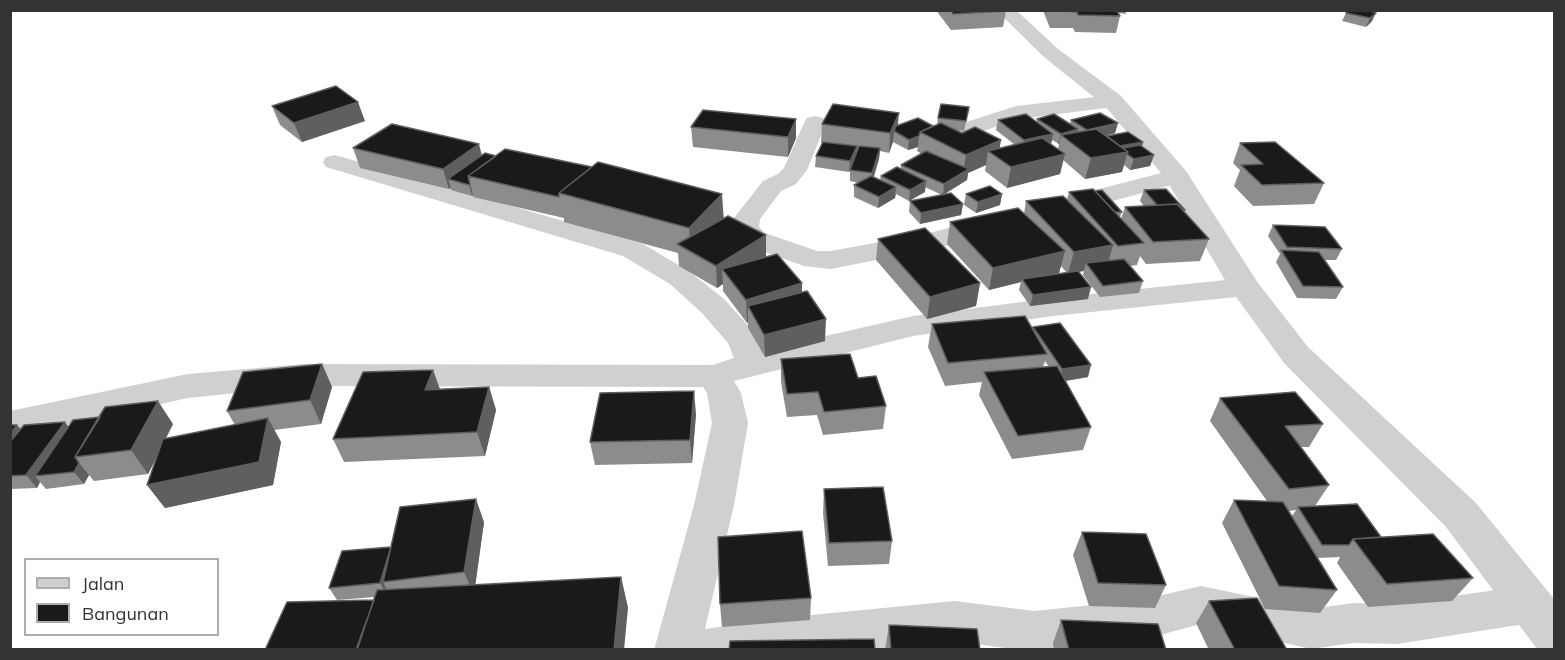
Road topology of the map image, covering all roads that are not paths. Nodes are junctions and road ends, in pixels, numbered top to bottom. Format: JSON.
{"nodes":[{"id":1,"x":1005,"y":10,"type":"edge"},
{"id":2,"x":1113,"y":102,"type":"junction"},
{"id":3,"x":815,"y":123,"type":"dead end"},
{"id":4,"x":968,"y":129,"type":"edge"},
{"id":5,"x":335,"y":162,"type":"dead end"},
{"id":6,"x":1177,"y":176,"type":"junction"},
{"id":7,"x":1038,"y":213,"type":"edge"},
{"id":8,"x":1008,"y":221,"type":"edge"},
{"id":9,"x":1245,"y":287,"type":"junction"},
{"id":10,"x":753,"y":364,"type":"junction"},
{"id":11,"x":713,"y":376,"type":"junction"},
{"id":12,"x":10,"y":424,"type":"edge"},
{"id":13,"x":1543,"y":619,"type":"edge"},
{"id":14,"x":677,"y":650,"type":"edge"},
{"id":15,"x":705,"y":650,"type":"edge"}],
"edges":[{"from":1,"to":2,"type":"street"},
{"from":2,"to":4,"type":"street"},
{"from":2,"to":6,"type":"street"},
{"from":3,"to":8,"type":"street"},
{"from":5,"to":10,"type":"street"},
{"from":6,"to":7,"type":"street"},
{"from":6,"to":9,"type":"street"},
{"from":9,"to":10,"type":"street"},
{"from":9,"to":13,"type":"street"},
{"from":10,"to":11,"type":"street"},
{"from":11,"to":12,"type":"street"},
{"from":11,"to":14,"type":"street"},
{"from":13,"to":15,"type":"street"}]}
